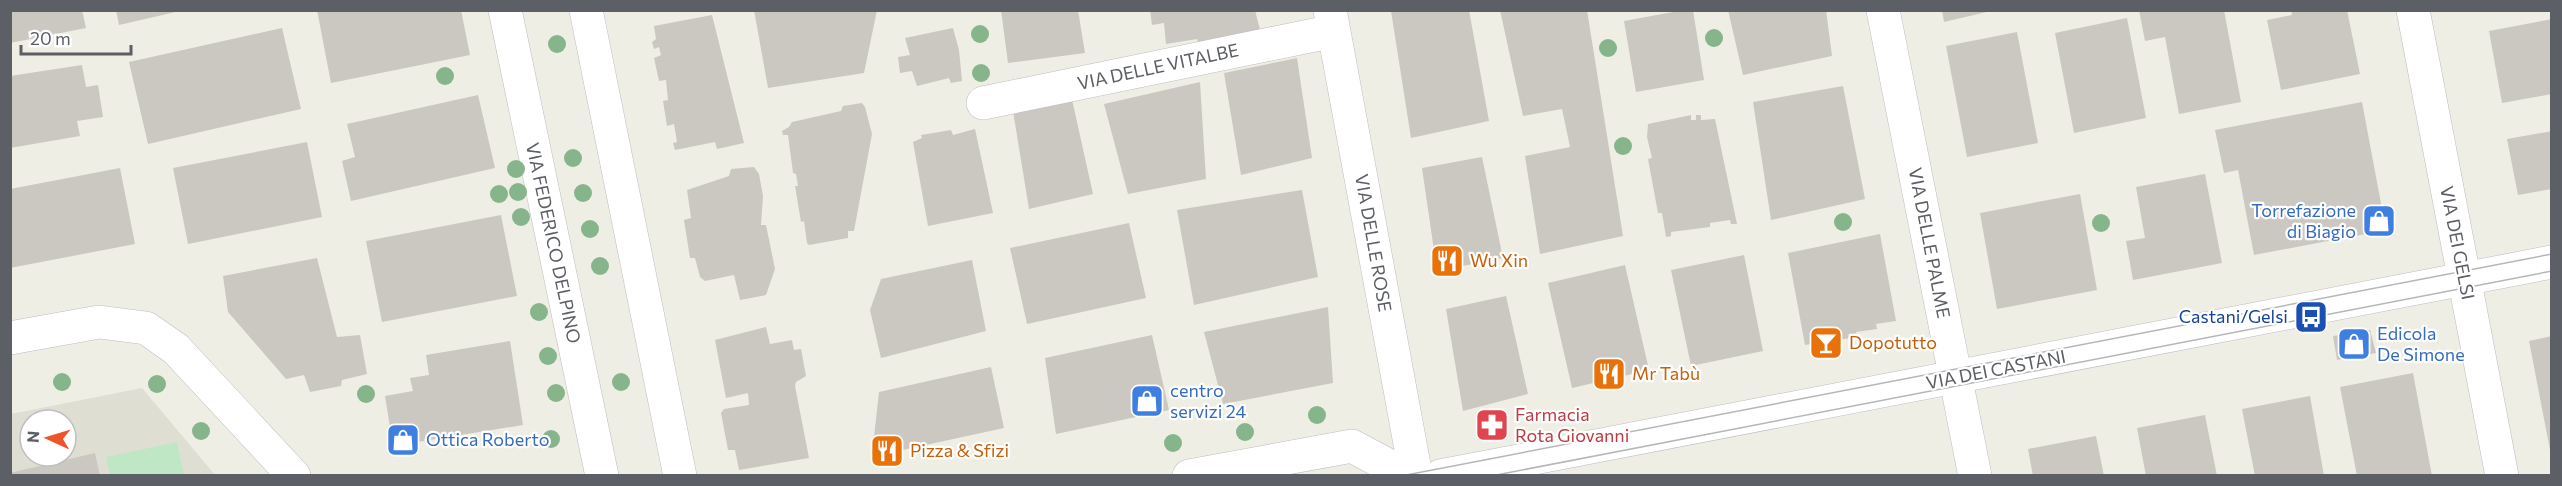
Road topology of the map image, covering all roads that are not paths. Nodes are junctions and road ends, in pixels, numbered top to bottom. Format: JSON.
{"nodes":[{"id":1,"x":505,"y":10,"type":"edge"},
{"id":2,"x":586,"y":10,"type":"edge"},
{"id":3,"x":1883,"y":10,"type":"edge"},
{"id":4,"x":2413,"y":10,"type":"edge"},
{"id":5,"x":1332,"y":21,"type":"edge"},
{"id":6,"x":983,"y":102,"type":"dead end"},
{"id":7,"x":2552,"y":262,"type":"edge"},
{"id":8,"x":2464,"y":279,"type":"junction"},
{"id":9,"x":10,"y":338,"type":"edge"},
{"id":10,"x":1956,"y":377,"type":"junction"},
{"id":11,"x":294,"y":476,"type":"edge"},
{"id":12,"x":602,"y":476,"type":"edge"},
{"id":13,"x":680,"y":476,"type":"edge"},
{"id":14,"x":1189,"y":476,"type":"edge"},
{"id":15,"x":1408,"y":476,"type":"edge"},
{"id":16,"x":1416,"y":476,"type":"edge"},
{"id":17,"x":1440,"y":476,"type":"edge"},
{"id":18,"x":1975,"y":476,"type":"edge"},
{"id":19,"x":2502,"y":476,"type":"edge"}],
"edges":[{"from":1,"to":12,"type":"street","name":"VIA FEDERICO DELPINO"},
{"from":2,"to":13,"type":"street"},
{"from":3,"to":10,"type":"street","name":"VIA DELLE PALME"},
{"from":4,"to":8,"type":"street","name":"VIA DEI GELSI"},
{"from":5,"to":6,"type":"street","name":"VIA DELLE VITALBE"},
{"from":5,"to":16,"type":"street","name":"VIA DELLE ROSE"},
{"from":7,"to":8,"type":"street","name":"VIA DEI CASTANI"},
{"from":8,"to":10,"type":"street","name":"VIA DEI CASTANI"},
{"from":8,"to":19,"type":"street","name":"VIA DEI GELSI"},
{"from":9,"to":11,"type":"street"},
{"from":10,"to":17,"type":"street","name":"VIA DEI CASTANI"},
{"from":10,"to":18,"type":"street","name":"VIA DELLE PALME"},
{"from":14,"to":15,"type":"street"}]}
